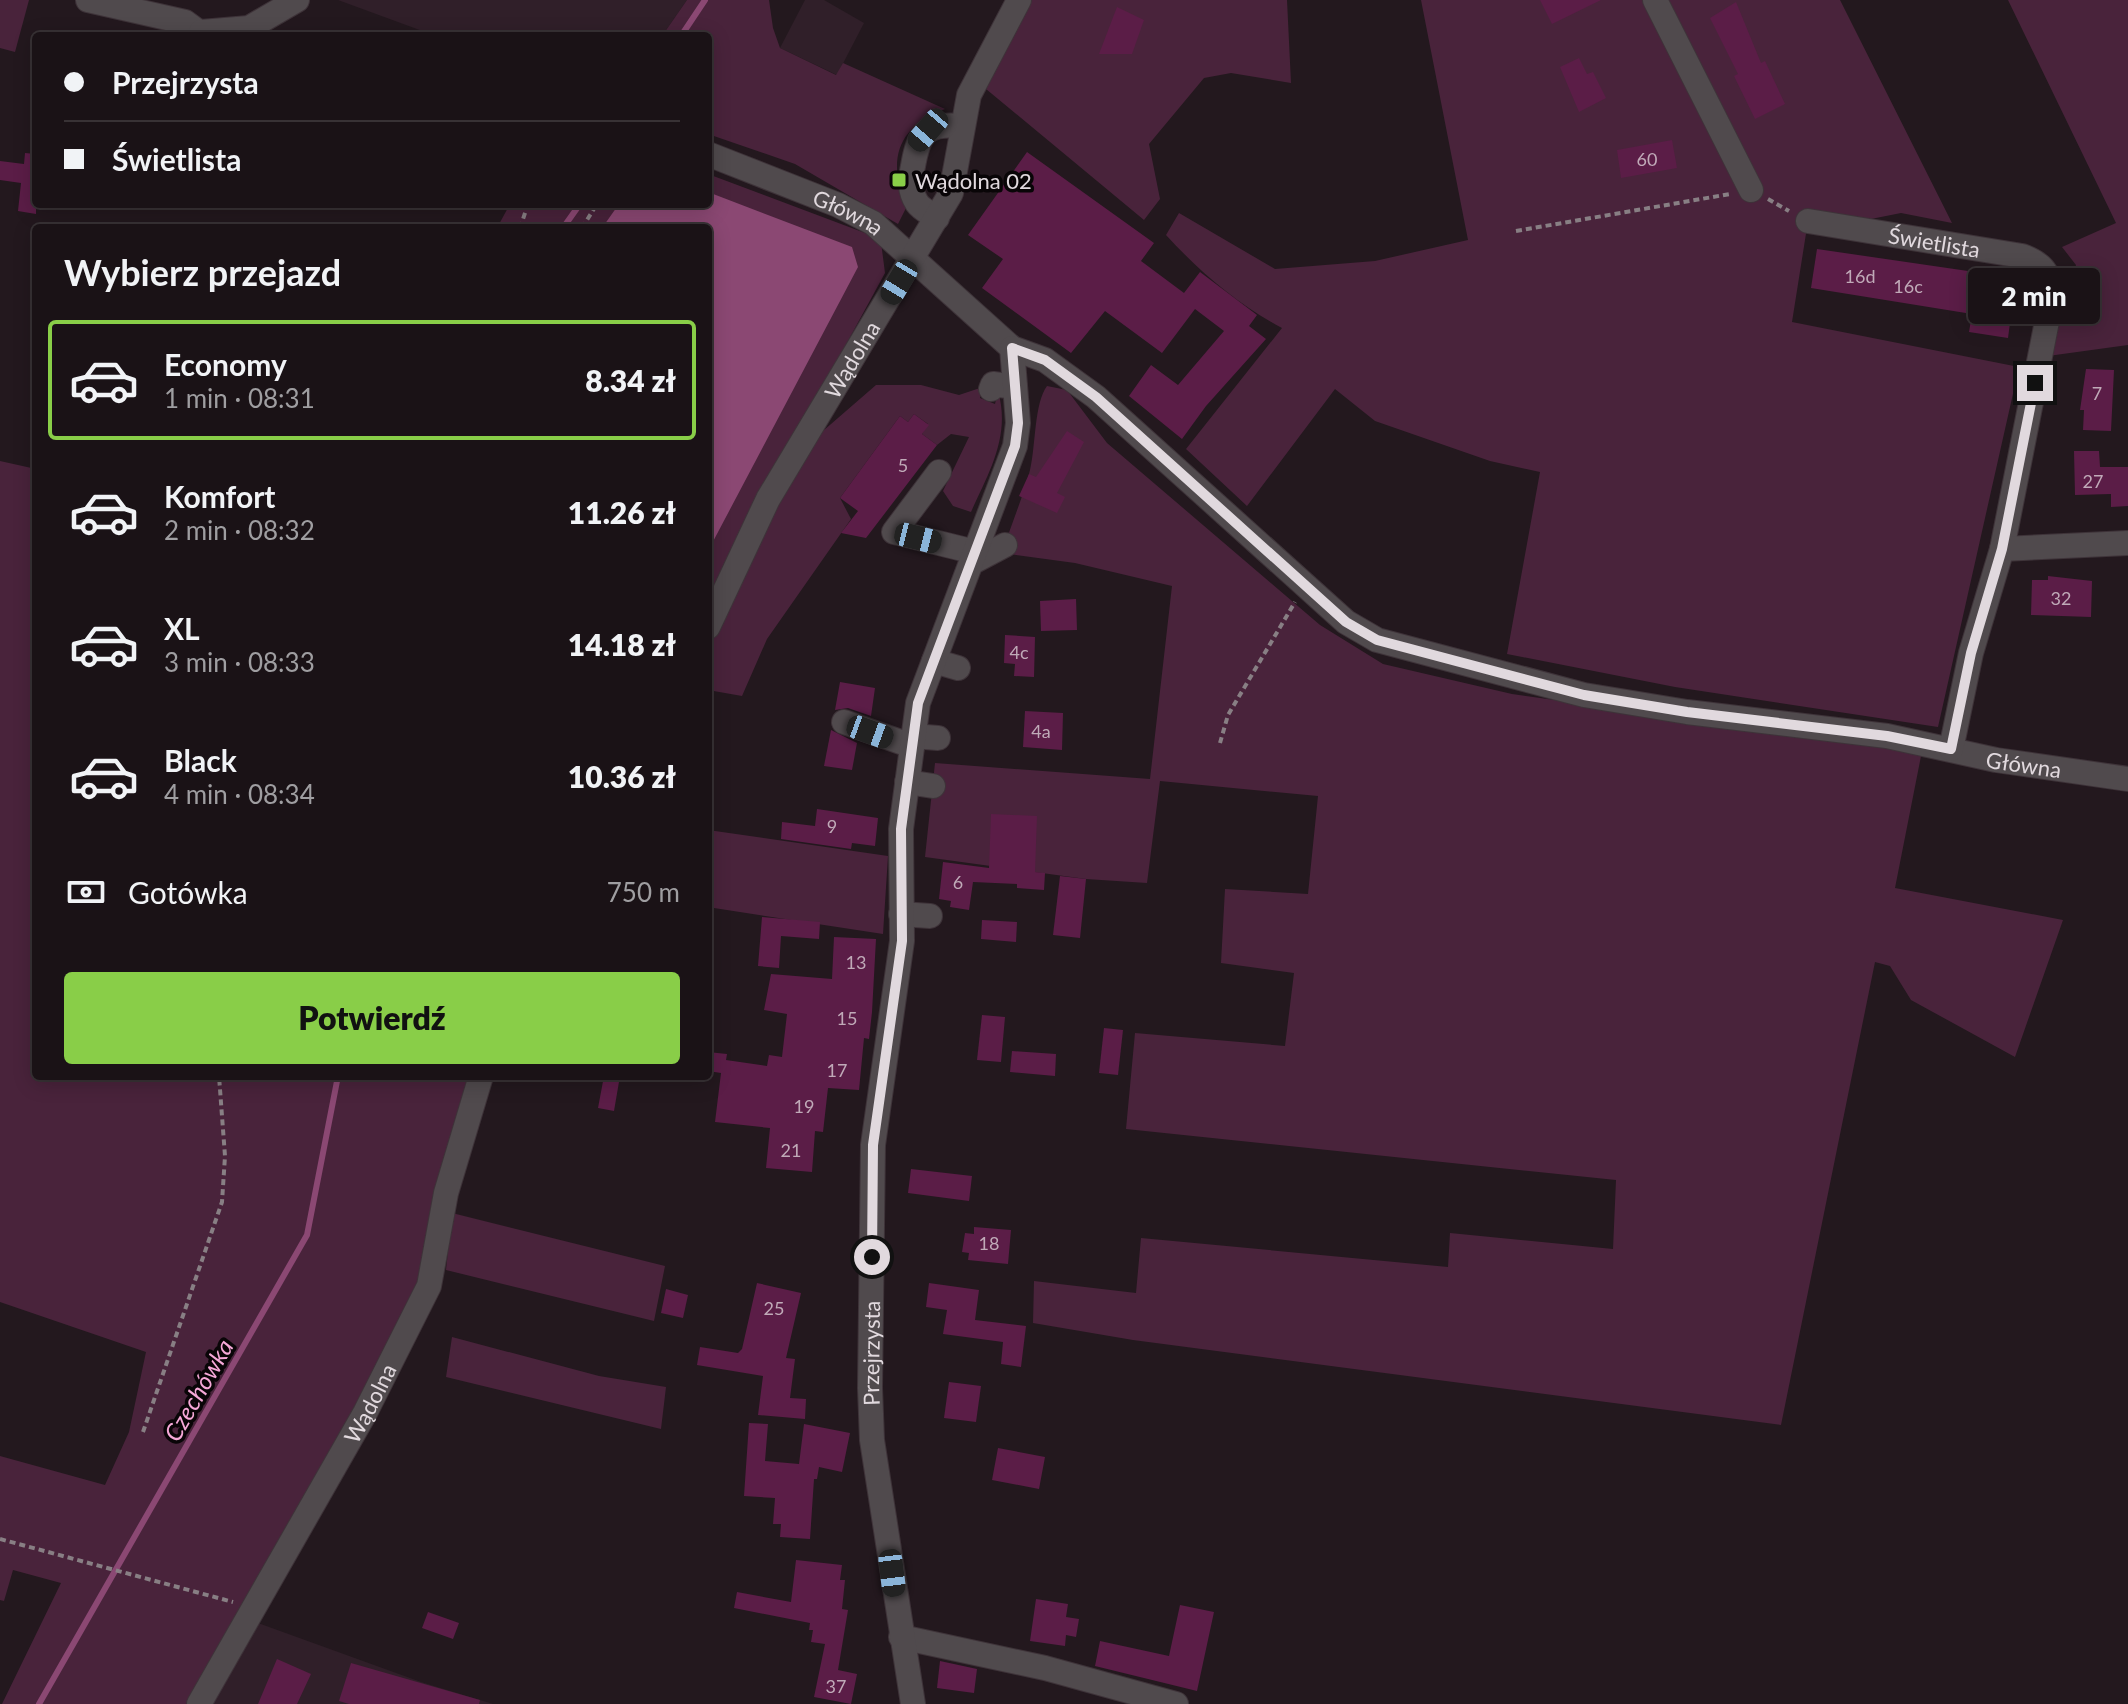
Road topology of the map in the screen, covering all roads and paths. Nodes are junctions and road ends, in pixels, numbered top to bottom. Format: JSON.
{"nodes":[{"id":1,"x":88,"y":0,"type":"edge"},
{"id":2,"x":297,"y":0,"type":"edge"},
{"id":3,"x":1019,"y":0,"type":"edge"},
{"id":4,"x":1655,"y":0,"type":"edge"},
{"id":5,"x":200,"y":32,"type":"edge"},
{"id":6,"x":218,"y":32,"type":"edge"},
{"id":7,"x":962,"y":126,"type":"junction"},
{"id":8,"x":712,"y":156,"type":"edge"},
{"id":9,"x":1751,"y":190,"type":"junction"},
{"id":10,"x":937,"y":218,"type":"junction"},
{"id":11,"x":1808,"y":221,"type":"joint"},
{"id":12,"x":1516,"y":231,"type":"dead end"},
{"id":13,"x":914,"y":257,"type":"junction"},
{"id":14,"x":1012,"y":348,"type":"junction"},
{"id":15,"x":939,"y":472,"type":"dead end"},
{"id":16,"x":2128,"y":543,"type":"edge"},
{"id":17,"x":1005,"y":545,"type":"dead end"},
{"id":18,"x":2002,"y":549,"type":"junction"},
{"id":19,"x":973,"y":557,"type":"junction"},
{"id":20,"x":1304,"y":586,"type":"junction"},
{"id":21,"x":712,"y":618,"type":"edge"},
{"id":22,"x":934,"y":661,"type":"junction"},
{"id":23,"x":958,"y":668,"type":"dead end"},
{"id":24,"x":844,"y":722,"type":"dead end"},
{"id":25,"x":938,"y":738,"type":"dead end"},
{"id":26,"x":913,"y":741,"type":"junction"},
{"id":27,"x":1220,"y":743,"type":"dead end"},
{"id":28,"x":1951,"y":749,"type":"junction"},
{"id":29,"x":2128,"y":779,"type":"edge"},
{"id":30,"x":907,"y":782,"type":"junction"},
{"id":31,"x":933,"y":786,"type":"dead end"},
{"id":32,"x":901,"y":914,"type":"junction"},
{"id":33,"x":930,"y":916,"type":"dead end"},
{"id":34,"x":219,"y":1080,"type":"edge"},
{"id":35,"x":480,"y":1080,"type":"edge"},
{"id":36,"x":143,"y":1432,"type":"dead end"},
{"id":37,"x":0,"y":1539,"type":"edge"},
{"id":38,"x":256,"y":1608,"type":"junction"},
{"id":39,"x":901,"y":1637,"type":"junction"},
{"id":40,"x":199,"y":1704,"type":"edge"},
{"id":41,"x":913,"y":1704,"type":"edge"},
{"id":42,"x":1176,"y":1704,"type":"edge"}],
"edges":[{"from":1,"to":5,"type":"street"},
{"from":2,"to":6,"type":"street"},
{"from":3,"to":7,"type":"street","name":"Wądolna"},
{"from":4,"to":9,"type":"street"},
{"from":7,"to":10,"type":"street","name":"Wądolna"},
{"from":7,"to":10,"type":"street"},
{"from":8,"to":13,"type":"street","name":"Główna"},
{"from":9,"to":11,"type":"path"},
{"from":9,"to":12,"type":"path"},
{"from":10,"to":13,"type":"street","name":"Wądolna"},
{"from":11,"to":18,"type":"street","name":"Świetlista"},
{"from":13,"to":14,"type":"street","name":"Główna"},
{"from":13,"to":21,"type":"street","name":"Wądolna"},
{"from":14,"to":19,"type":"street","name":"Przejrzysta"},
{"from":14,"to":20,"type":"street","name":"Główna"},
{"from":15,"to":19,"type":"street"},
{"from":16,"to":18,"type":"street"},
{"from":17,"to":19,"type":"street"},
{"from":18,"to":28,"type":"street","name":"Świetlista"},
{"from":19,"to":22,"type":"street","name":"Przejrzysta"},
{"from":20,"to":27,"type":"path"},
{"from":20,"to":28,"type":"street","name":"Główna"},
{"from":22,"to":23,"type":"street"},
{"from":22,"to":26,"type":"street","name":"Przejrzysta"},
{"from":24,"to":26,"type":"street"},
{"from":25,"to":26,"type":"street"},
{"from":26,"to":30,"type":"street","name":"Przejrzysta"},
{"from":28,"to":29,"type":"street","name":"Główna"},
{"from":30,"to":31,"type":"street"},
{"from":30,"to":32,"type":"street","name":"Przejrzysta"},
{"from":32,"to":33,"type":"street"},
{"from":32,"to":39,"type":"street","name":"Przejrzysta"},
{"from":34,"to":36,"type":"path"},
{"from":35,"to":38,"type":"street","name":"Wądolna"},
{"from":37,"to":38,"type":"path"},
{"from":38,"to":40,"type":"street","name":"Wądolna"},
{"from":39,"to":41,"type":"street","name":"Przejrzysta"},
{"from":39,"to":42,"type":"street"}]}
